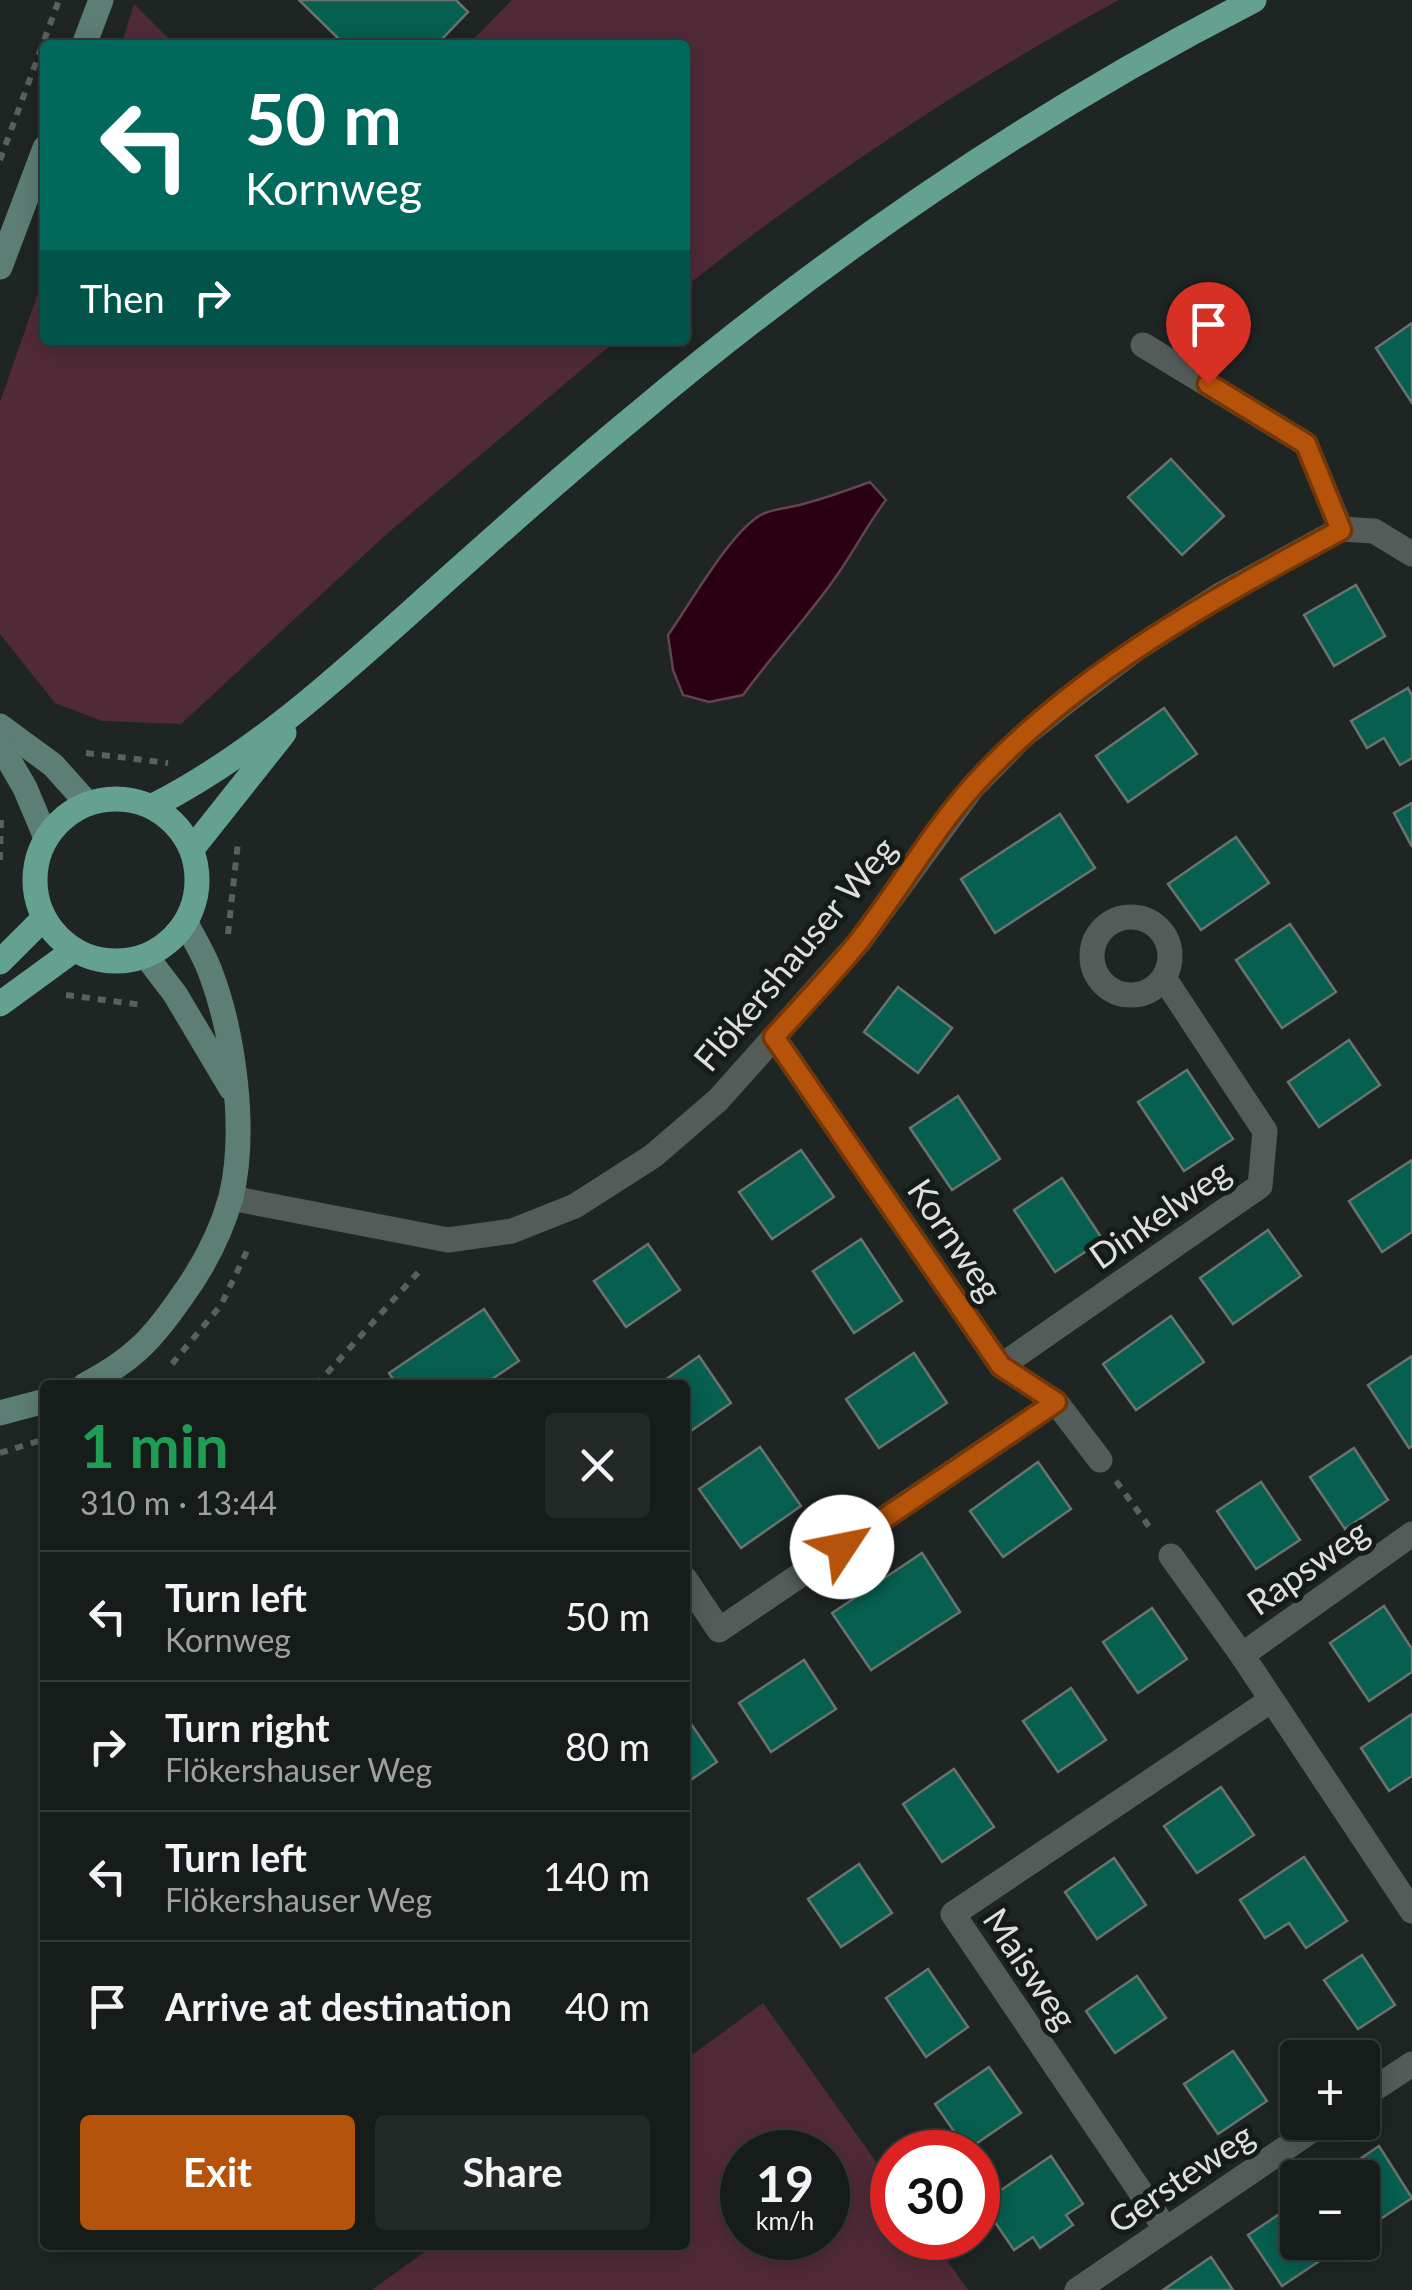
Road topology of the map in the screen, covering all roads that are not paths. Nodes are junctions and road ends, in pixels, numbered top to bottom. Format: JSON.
{"nodes":[{"id":1,"x":101,"y":0,"type":"edge"},
{"id":2,"x":1254,"y":0,"type":"edge"},
{"id":3,"x":86,"y":40,"type":"edge"},
{"id":4,"x":40,"y":161,"type":"edge"},
{"id":5,"x":0,"y":267,"type":"edge"},
{"id":6,"x":1143,"y":345,"type":"dead end"},
{"id":7,"x":1341,"y":530,"type":"junction"},
{"id":8,"x":1412,"y":554,"type":"edge"},
{"id":9,"x":306,"y":706,"type":"junction"},
{"id":10,"x":0,"y":726,"type":"edge"},
{"id":11,"x":0,"y":745,"type":"edge"},
{"id":12,"x":88,"y":803,"type":"junction"},
{"id":13,"x":153,"y":806,"type":"junction"},
{"id":14,"x":46,"y":838,"type":"junction"},
{"id":15,"x":192,"y":849,"type":"junction"},
{"id":16,"x":44,"y":918,"type":"junction"},
{"id":17,"x":186,"y":923,"type":"junction"},
{"id":18,"x":74,"y":950,"type":"junction"},
{"id":19,"x":146,"y":956,"type":"junction"},
{"id":20,"x":0,"y":962,"type":"edge"},
{"id":21,"x":1164,"y":978,"type":"dead end"},
{"id":22,"x":0,"y":1004,"type":"edge"},
{"id":23,"x":774,"y":1037,"type":"junction"},
{"id":24,"x":236,"y":1097,"type":"junction"},
{"id":25,"x":230,"y":1198,"type":"junction"},
{"id":26,"x":1001,"y":1366,"type":"junction"},
{"id":27,"x":94,"y":1380,"type":"edge"},
{"id":28,"x":1056,"y":1402,"type":"junction"},
{"id":29,"x":40,"y":1403,"type":"edge"},
{"id":30,"x":0,"y":1413,"type":"edge"},
{"id":31,"x":1100,"y":1460,"type":"road end"},
{"id":32,"x":1412,"y":1534,"type":"edge"},
{"id":33,"x":1171,"y":1556,"type":"road end"},
{"id":34,"x":690,"y":1586,"type":"edge"},
{"id":35,"x":1242,"y":1655,"type":"junction"},
{"id":36,"x":1270,"y":1701,"type":"junction"},
{"id":37,"x":1412,"y":1912,"type":"edge"},
{"id":38,"x":1412,"y":2064,"type":"edge"},
{"id":39,"x":1380,"y":2085,"type":"edge"},
{"id":40,"x":1297,"y":2140,"type":"edge"},
{"id":41,"x":1165,"y":2228,"type":"junction"},
{"id":42,"x":1077,"y":2290,"type":"edge"}],
"edges":[{"from":1,"to":3,"type":"main road"},
{"from":2,"to":9,"type":"main road"},
{"from":4,"to":5,"type":"main road"},
{"from":6,"to":7,"type":"street"},
{"from":7,"to":8,"type":"street"},
{"from":7,"to":23,"type":"street","name":"Flökershauser Weg"},
{"from":9,"to":13,"type":"main road"},
{"from":9,"to":15,"type":"main road"},
{"from":10,"to":12,"type":"main road"},
{"from":11,"to":14,"type":"main road"},
{"from":12,"to":13,"type":"main road"},
{"from":12,"to":14,"type":"main road"},
{"from":13,"to":15,"type":"main road"},
{"from":14,"to":16,"type":"main road"},
{"from":15,"to":17,"type":"main road"},
{"from":16,"to":18,"type":"main road"},
{"from":16,"to":20,"type":"main road"},
{"from":17,"to":19,"type":"main road"},
{"from":17,"to":24,"type":"main road"},
{"from":18,"to":19,"type":"main road"},
{"from":18,"to":22,"type":"main road"},
{"from":19,"to":24,"type":"main road"},
{"from":21,"to":26,"type":"street","name":"Dinkelweg"},
{"from":23,"to":25,"type":"street","name":"Flökershauser Weg"},
{"from":23,"to":26,"type":"street","name":"Kornweg"},
{"from":24,"to":25,"type":"main road"},
{"from":25,"to":27,"type":"main road"},
{"from":26,"to":28,"type":"street","name":"Kornweg"},
{"from":28,"to":31,"type":"street","name":"Kornweg"},
{"from":28,"to":34,"type":"street"},
{"from":29,"to":30,"type":"main road"},
{"from":32,"to":35,"type":"street","name":"Rapsweg"},
{"from":33,"to":35,"type":"street"},
{"from":35,"to":36,"type":"street"},
{"from":36,"to":37,"type":"street"},
{"from":36,"to":41,"type":"street","name":"Maisweg"},
{"from":38,"to":39,"type":"street"},
{"from":40,"to":41,"type":"street","name":"Gersteweg"},
{"from":41,"to":42,"type":"street","name":"Gersteweg"}]}
